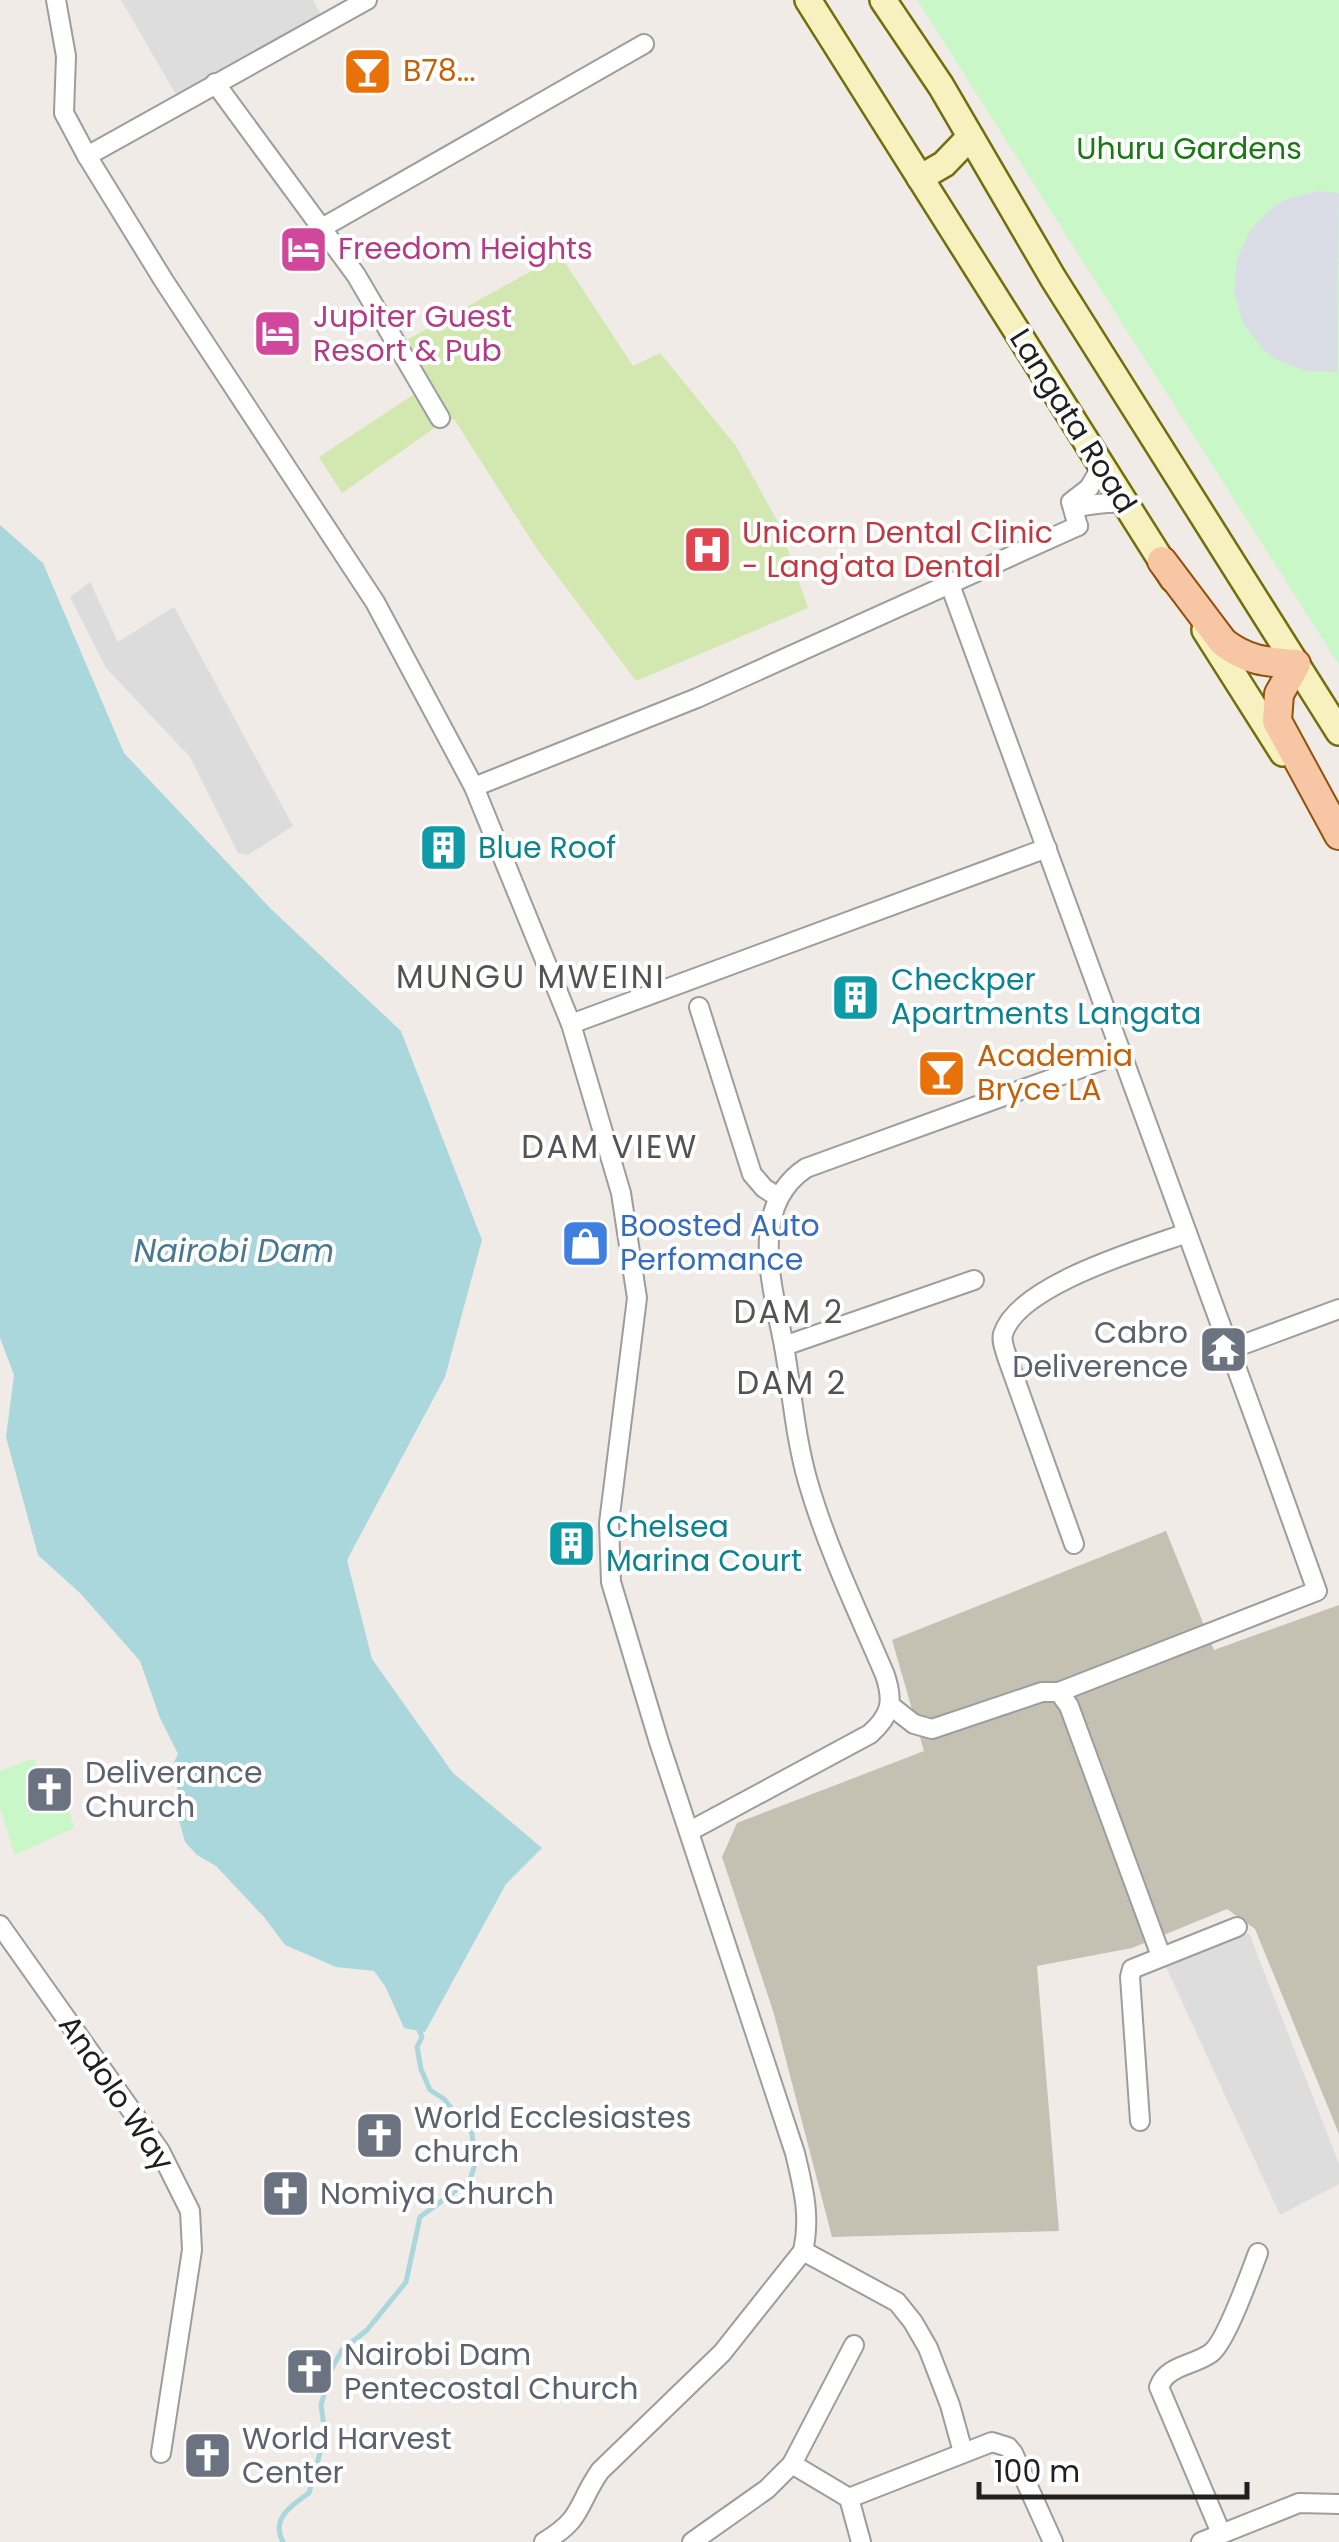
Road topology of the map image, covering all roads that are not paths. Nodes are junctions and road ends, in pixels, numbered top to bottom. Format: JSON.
{"nodes":[{"id":1,"x":56,"y":0,"type":"edge"},
{"id":2,"x":367,"y":0,"type":"edge"},
{"id":3,"x":808,"y":0,"type":"edge"},
{"id":4,"x":883,"y":0,"type":"edge"},
{"id":5,"x":644,"y":44,"type":"dead end"},
{"id":6,"x":215,"y":83,"type":"junction"},
{"id":7,"x":970,"y":136,"type":"junction"},
{"id":8,"x":87,"y":156,"type":"junction"},
{"id":9,"x":920,"y":178,"type":"junction"},
{"id":10,"x":320,"y":229,"type":"junction"},
{"id":11,"x":440,"y":418,"type":"dead end"},
{"id":12,"x":1102,"y":466,"type":"junction"},
{"id":13,"x":1126,"y":503,"type":"junction"},
{"id":14,"x":1078,"y":526,"type":"junction"},
{"id":15,"x":1162,"y":561,"type":"junction"},
{"id":16,"x":949,"y":582,"type":"junction"},
{"id":17,"x":1296,"y":664,"type":"junction"},
{"id":18,"x":1339,"y":732,"type":"edge"},
{"id":19,"x":474,"y":787,"type":"junction"},
{"id":20,"x":1339,"y":838,"type":"edge"},
{"id":21,"x":1047,"y":848,"type":"junction"},
{"id":22,"x":699,"y":1007,"type":"dead end"},
{"id":23,"x":572,"y":1024,"type":"junction"},
{"id":24,"x":1120,"y":1054,"type":"junction"},
{"id":25,"x":778,"y":1197,"type":"junction"},
{"id":26,"x":1187,"y":1233,"type":"junction"},
{"id":27,"x":974,"y":1280,"type":"dead end"},
{"id":28,"x":1339,"y":1309,"type":"edge"},
{"id":29,"x":784,"y":1346,"type":"junction"},
{"id":30,"x":1231,"y":1349,"type":"junction"},
{"id":31,"x":1074,"y":1544,"type":"dead end"},
{"id":32,"x":1058,"y":1692,"type":"junction"},
{"id":33,"x":891,"y":1706,"type":"junction"},
{"id":34,"x":690,"y":1831,"type":"junction"},
{"id":35,"x":0,"y":1925,"type":"edge"},
{"id":36,"x":1237,"y":1927,"type":"dead end"},
{"id":37,"x":1161,"y":1956,"type":"junction"},
{"id":38,"x":1140,"y":2121,"type":"dead end"},
{"id":39,"x":803,"y":2251,"type":"junction"},
{"id":40,"x":1258,"y":2253,"type":"dead end"},
{"id":41,"x":854,"y":2344,"type":"dead end"},
{"id":42,"x":963,"y":2452,"type":"junction"},
{"id":43,"x":160,"y":2453,"type":"dead end"},
{"id":44,"x":792,"y":2464,"type":"junction"},
{"id":45,"x":849,"y":2498,"type":"junction"},
{"id":46,"x":1339,"y":2504,"type":"edge"},
{"id":47,"x":576,"y":2518,"type":"junction"},
{"id":48,"x":1221,"y":2533,"type":"junction"},
{"id":49,"x":578,"y":2538,"type":"dead end"},
{"id":50,"x":544,"y":2542,"type":"edge"},
{"id":51,"x":692,"y":2542,"type":"edge"},
{"id":52,"x":862,"y":2542,"type":"edge"},
{"id":53,"x":1053,"y":2542,"type":"edge"},
{"id":54,"x":1202,"y":2542,"type":"edge"}],
"edges":[{"from":1,"to":8,"type":"street"},
{"from":2,"to":6,"type":"street"},
{"from":3,"to":9,"type":"main road","name":"Langata Road"},
{"from":4,"to":7,"type":"main road","name":"Langata Road"},
{"from":5,"to":10,"type":"street"},
{"from":6,"to":8,"type":"street"},
{"from":6,"to":10,"type":"street"},
{"from":7,"to":9,"type":"main road"},
{"from":7,"to":17,"type":"main road","name":"Langata Road"},
{"from":8,"to":19,"type":"street"},
{"from":9,"to":12,"type":"main road","name":"Langata Road"},
{"from":10,"to":11,"type":"street"},
{"from":12,"to":13,"type":"main road","name":"Langata Road"},
{"from":12,"to":14,"type":"street"},
{"from":13,"to":14,"type":"street"},
{"from":13,"to":15,"type":"main road","name":"Langata Road"},
{"from":14,"to":16,"type":"street"},
{"from":15,"to":17,"type":"main road"},
{"from":15,"to":20,"type":"main road","name":"Langata Road"},
{"from":16,"to":19,"type":"street"},
{"from":16,"to":21,"type":"street"},
{"from":17,"to":18,"type":"main road","name":"Langata Road"},
{"from":17,"to":20,"type":"main road"},
{"from":19,"to":23,"type":"street"},
{"from":21,"to":23,"type":"street"},
{"from":21,"to":24,"type":"street"},
{"from":22,"to":25,"type":"street"},
{"from":23,"to":34,"type":"street"},
{"from":24,"to":25,"type":"street"},
{"from":24,"to":26,"type":"street"},
{"from":25,"to":29,"type":"street"},
{"from":26,"to":30,"type":"street"},
{"from":26,"to":31,"type":"street"},
{"from":27,"to":29,"type":"street"},
{"from":28,"to":30,"type":"street"},
{"from":29,"to":33,"type":"street"},
{"from":30,"to":32,"type":"street"},
{"from":32,"to":33,"type":"street"},
{"from":32,"to":37,"type":"street"},
{"from":33,"to":34,"type":"street"},
{"from":34,"to":39,"type":"street"},
{"from":35,"to":43,"type":"street","name":"Andolo Way"},
{"from":36,"to":37,"type":"street"},
{"from":37,"to":38,"type":"street"},
{"from":39,"to":42,"type":"street"},
{"from":39,"to":47,"type":"street"},
{"from":40,"to":48,"type":"street"},
{"from":41,"to":44,"type":"street"},
{"from":42,"to":45,"type":"street"},
{"from":42,"to":53,"type":"street"},
{"from":44,"to":45,"type":"street"},
{"from":44,"to":51,"type":"street"},
{"from":45,"to":52,"type":"street"},
{"from":46,"to":48,"type":"street"},
{"from":47,"to":49,"type":"street"},
{"from":47,"to":50,"type":"street"},
{"from":48,"to":54,"type":"street"}]}
